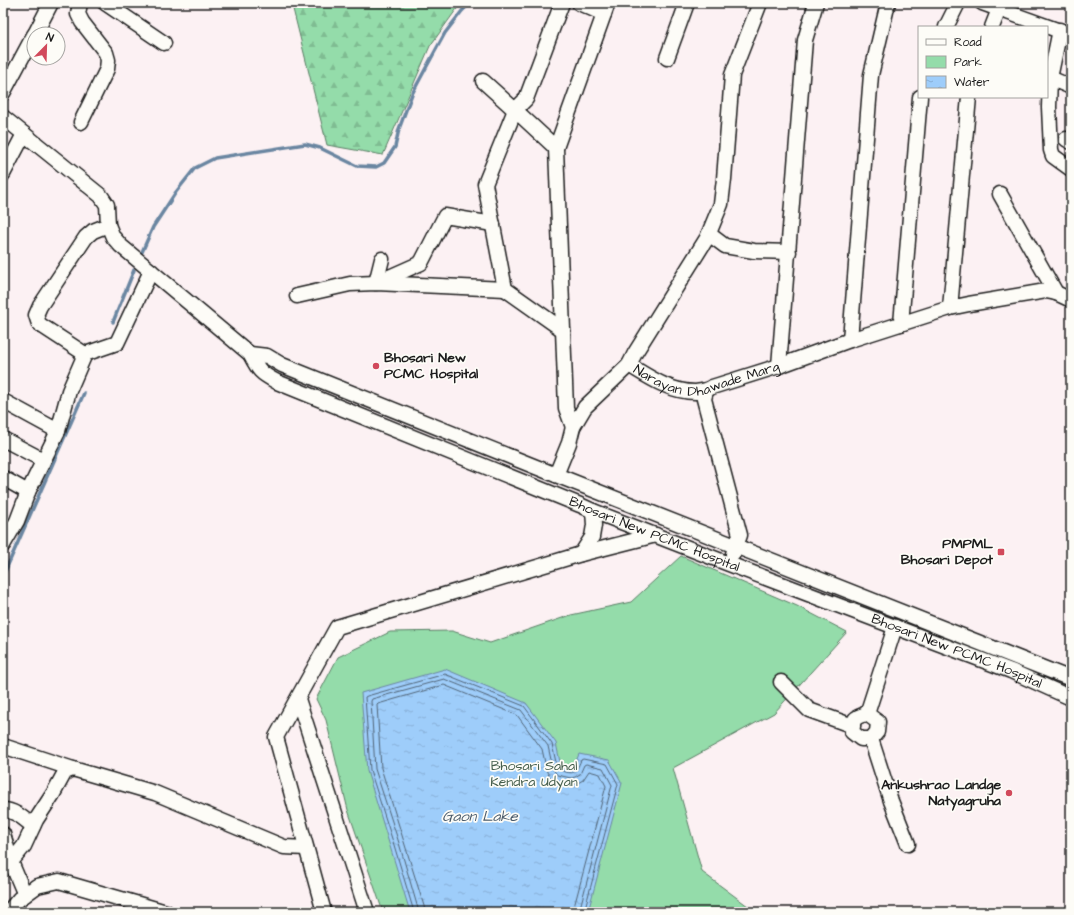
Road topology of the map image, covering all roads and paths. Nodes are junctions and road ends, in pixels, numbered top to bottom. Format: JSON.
{"nodes":[{"id":1,"x":51,"y":3,"type":"edge"},
{"id":2,"x":80,"y":3,"type":"edge"},
{"id":3,"x":105,"y":3,"type":"edge"},
{"id":4,"x":562,"y":3,"type":"edge"},
{"id":5,"x":579,"y":3,"type":"edge"},
{"id":6,"x":687,"y":3,"type":"edge"},
{"id":7,"x":760,"y":3,"type":"edge"},
{"id":8,"x":816,"y":3,"type":"edge"},
{"id":9,"x":888,"y":3,"type":"edge"},
{"id":10,"x":958,"y":3,"type":"edge"},
{"id":11,"x":982,"y":3,"type":"edge"},
{"id":12,"x":606,"y":9,"type":"edge"},
{"id":13,"x":999,"y":9,"type":"junction"},
{"id":14,"x":39,"y":26,"type":"edge"},
{"id":15,"x":946,"y":26,"type":"edge"},
{"id":16,"x":992,"y":26,"type":"edge"},
{"id":17,"x":1046,"y":26,"type":"edge"},
{"id":18,"x":1048,"y":27,"type":"edge"},
{"id":19,"x":1065,"y":33,"type":"edge"},
{"id":20,"x":164,"y":43,"type":"dead end"},
{"id":21,"x":26,"y":50,"type":"edge"},
{"id":22,"x":667,"y":58,"type":"dead end"},
{"id":23,"x":1050,"y":78,"type":"junction"},
{"id":24,"x":483,"y":82,"type":"dead end"},
{"id":25,"x":1071,"y":87,"type":"edge"},
{"id":26,"x":3,"y":93,"type":"edge"},
{"id":27,"x":920,"y":98,"type":"edge"},
{"id":28,"x":969,"y":98,"type":"edge"},
{"id":29,"x":515,"y":110,"type":"junction"},
{"id":30,"x":3,"y":117,"type":"edge"},
{"id":31,"x":81,"y":122,"type":"dead end"},
{"id":32,"x":24,"y":134,"type":"junction"},
{"id":33,"x":556,"y":148,"type":"junction"},
{"id":34,"x":1071,"y":168,"type":"edge"},
{"id":35,"x":3,"y":174,"type":"edge"},
{"id":36,"x":1000,"y":194,"type":"dead end"},
{"id":37,"x":493,"y":224,"type":"junction"},
{"id":38,"x":108,"y":225,"type":"junction"},
{"id":39,"x":709,"y":234,"type":"junction"},
{"id":40,"x":788,"y":252,"type":"junction"},
{"id":41,"x":382,"y":259,"type":"dead end"},
{"id":42,"x":151,"y":271,"type":"junction"},
{"id":43,"x":376,"y":282,"type":"junction"},
{"id":44,"x":505,"y":290,"type":"junction"},
{"id":45,"x":1056,"y":293,"type":"junction"},
{"id":46,"x":298,"y":296,"type":"dead end"},
{"id":47,"x":1071,"y":300,"type":"edge"},
{"id":48,"x":950,"y":308,"type":"junction"},
{"id":49,"x":901,"y":324,"type":"junction"},
{"id":50,"x":563,"y":330,"type":"junction"},
{"id":51,"x":850,"y":340,"type":"junction"},
{"id":52,"x":85,"y":354,"type":"junction"},
{"id":53,"x":250,"y":354,"type":"junction"},
{"id":54,"x":629,"y":365,"type":"junction"},
{"id":55,"x":779,"y":366,"type":"junction"},
{"id":56,"x":706,"y":391,"type":"junction"},
{"id":57,"x":3,"y":401,"type":"edge"},
{"id":58,"x":573,"y":427,"type":"junction"},
{"id":59,"x":58,"y":431,"type":"junction"},
{"id":60,"x":3,"y":439,"type":"edge"},
{"id":61,"x":43,"y":460,"type":"junction"},
{"id":62,"x":556,"y":475,"type":"junction"},
{"id":63,"x":3,"y":478,"type":"edge"},
{"id":64,"x":28,"y":492,"type":"junction"},
{"id":65,"x":611,"y":497,"type":"junction"},
{"id":66,"x":645,"y":510,"type":"junction"},
{"id":67,"x":598,"y":513,"type":"junction"},
{"id":68,"x":638,"y":528,"type":"junction"},
{"id":69,"x":656,"y":535,"type":"junction"},
{"id":70,"x":3,"y":546,"type":"edge"},
{"id":71,"x":736,"y":546,"type":"junction"},
{"id":72,"x":581,"y":554,"type":"junction"},
{"id":73,"x":729,"y":564,"type":"junction"},
{"id":74,"x":895,"y":627,"type":"junction"},
{"id":75,"x":1071,"y":679,"type":"edge"},
{"id":76,"x":781,"y":682,"type":"dead end"},
{"id":77,"x":1071,"y":698,"type":"edge"},
{"id":78,"x":298,"y":699,"type":"junction"},
{"id":79,"x":867,"y":714,"type":"junction"},
{"id":80,"x":853,"y":726,"type":"junction"},
{"id":81,"x":871,"y":739,"type":"junction"},
{"id":82,"x":3,"y":746,"type":"edge"},
{"id":83,"x":73,"y":770,"type":"junction"},
{"id":84,"x":3,"y":810,"type":"edge"},
{"id":85,"x":33,"y":826,"type":"junction"},
{"id":86,"x":3,"y":834,"type":"edge"},
{"id":87,"x":908,"y":844,"type":"dead end"},
{"id":88,"x":306,"y":848,"type":"junction"},
{"id":89,"x":11,"y":862,"type":"junction"},
{"id":90,"x":25,"y":895,"type":"junction"},
{"id":91,"x":8,"y":912,"type":"edge"},
{"id":92,"x":166,"y":912,"type":"edge"},
{"id":93,"x":324,"y":912,"type":"edge"},
{"id":94,"x":367,"y":912,"type":"edge"}],
"edges":[{"from":1,"to":14,"type":"street"},
{"from":2,"to":31,"type":"street"},
{"from":3,"to":20,"type":"street"},
{"from":4,"to":29,"type":"street"},
{"from":5,"to":12,"type":"street"},
{"from":6,"to":22,"type":"street"},
{"from":7,"to":39,"type":"street","name":"Narayan Dhawade Marg"},
{"from":8,"to":40,"type":"street"},
{"from":9,"to":51,"type":"street"},
{"from":10,"to":15,"type":"street"},
{"from":11,"to":13,"type":"street"},
{"from":12,"to":33,"type":"street"},
{"from":13,"to":16,"type":"street"},
{"from":13,"to":17,"type":"street"},
{"from":18,"to":19,"type":"street"},
{"from":19,"to":23,"type":"street"},
{"from":21,"to":26,"type":"street"},
{"from":23,"to":25,"type":"street"},
{"from":23,"to":34,"type":"street"},
{"from":24,"to":29,"type":"street"},
{"from":27,"to":49,"type":"street"},
{"from":28,"to":48,"type":"street"},
{"from":29,"to":33,"type":"street"},
{"from":29,"to":37,"type":"street"},
{"from":30,"to":32,"type":"street"},
{"from":32,"to":35,"type":"street"},
{"from":32,"to":38,"type":"street"},
{"from":33,"to":50,"type":"street"},
{"from":36,"to":45,"type":"street"},
{"from":37,"to":43,"type":"street"},
{"from":37,"to":44,"type":"street"},
{"from":38,"to":42,"type":"street","name":"Bhosari New PCMC Hospital"},
{"from":38,"to":52,"type":"street"},
{"from":39,"to":40,"type":"street"},
{"from":39,"to":54,"type":"street","name":"Narayan Dhawade Marg"},
{"from":40,"to":55,"type":"street"},
{"from":41,"to":43,"type":"street"},
{"from":42,"to":52,"type":"street"},
{"from":42,"to":53,"type":"street","name":"Bhosari New PCMC Hospital"},
{"from":43,"to":44,"type":"street"},
{"from":43,"to":46,"type":"street"},
{"from":44,"to":50,"type":"street"},
{"from":45,"to":47,"type":"street","name":"Narayan Dhawade Marg"},
{"from":45,"to":48,"type":"street","name":"Narayan Dhawade Marg"},
{"from":48,"to":49,"type":"street","name":"Narayan Dhawade Marg"},
{"from":49,"to":51,"type":"street","name":"Narayan Dhawade Marg"},
{"from":50,"to":58,"type":"street"},
{"from":51,"to":55,"type":"street","name":"Narayan Dhawade Marg"},
{"from":52,"to":59,"type":"street"},
{"from":53,"to":62,"type":"street","name":"Bhosari New PCMC Hospital"},
{"from":53,"to":67,"type":"street","name":"Bhosari New PCMC Hospital"},
{"from":54,"to":56,"type":"street","name":"Narayan Dhawade Marg"},
{"from":54,"to":58,"type":"street"},
{"from":55,"to":56,"type":"street","name":"Narayan Dhawade Marg"},
{"from":56,"to":71,"type":"street"},
{"from":57,"to":59,"type":"street"},
{"from":58,"to":62,"type":"street"},
{"from":59,"to":61,"type":"street"},
{"from":60,"to":61,"type":"street"},
{"from":61,"to":64,"type":"street"},
{"from":62,"to":65,"type":"street","name":"Bhosari New PCMC Hospital"},
{"from":63,"to":64,"type":"street"},
{"from":64,"to":70,"type":"street"},
{"from":65,"to":66,"type":"street","name":"Bhosari New PCMC Hospital"},
{"from":65,"to":67,"type":"street"},
{"from":66,"to":68,"type":"street"},
{"from":66,"to":71,"type":"street","name":"Bhosari New PCMC Hospital"},
{"from":67,"to":68,"type":"street","name":"Bhosari New PCMC Hospital"},
{"from":67,"to":72,"type":"street"},
{"from":68,"to":69,"type":"street","name":"Bhosari New PCMC Hospital"},
{"from":69,"to":72,"type":"street"},
{"from":69,"to":73,"type":"street","name":"Bhosari New PCMC Hospital"},
{"from":71,"to":73,"type":"street"},
{"from":71,"to":75,"type":"street","name":"Bhosari New PCMC Hospital"},
{"from":72,"to":78,"type":"street"},
{"from":73,"to":74,"type":"street","name":"Bhosari New PCMC Hospital"},
{"from":74,"to":77,"type":"street","name":"Bhosari New PCMC Hospital"},
{"from":74,"to":79,"type":"street"},
{"from":76,"to":80,"type":"street"},
{"from":78,"to":88,"type":"street"},
{"from":78,"to":94,"type":"street"},
{"from":79,"to":80,"type":"street"},
{"from":79,"to":81,"type":"street"},
{"from":80,"to":81,"type":"street"},
{"from":81,"to":87,"type":"street"},
{"from":82,"to":83,"type":"street"},
{"from":83,"to":85,"type":"street"},
{"from":83,"to":88,"type":"street"},
{"from":84,"to":85,"type":"street"},
{"from":85,"to":89,"type":"street"},
{"from":86,"to":89,"type":"street"},
{"from":88,"to":93,"type":"street"},
{"from":89,"to":90,"type":"street"},
{"from":90,"to":91,"type":"street"},
{"from":90,"to":92,"type":"street"}]}
